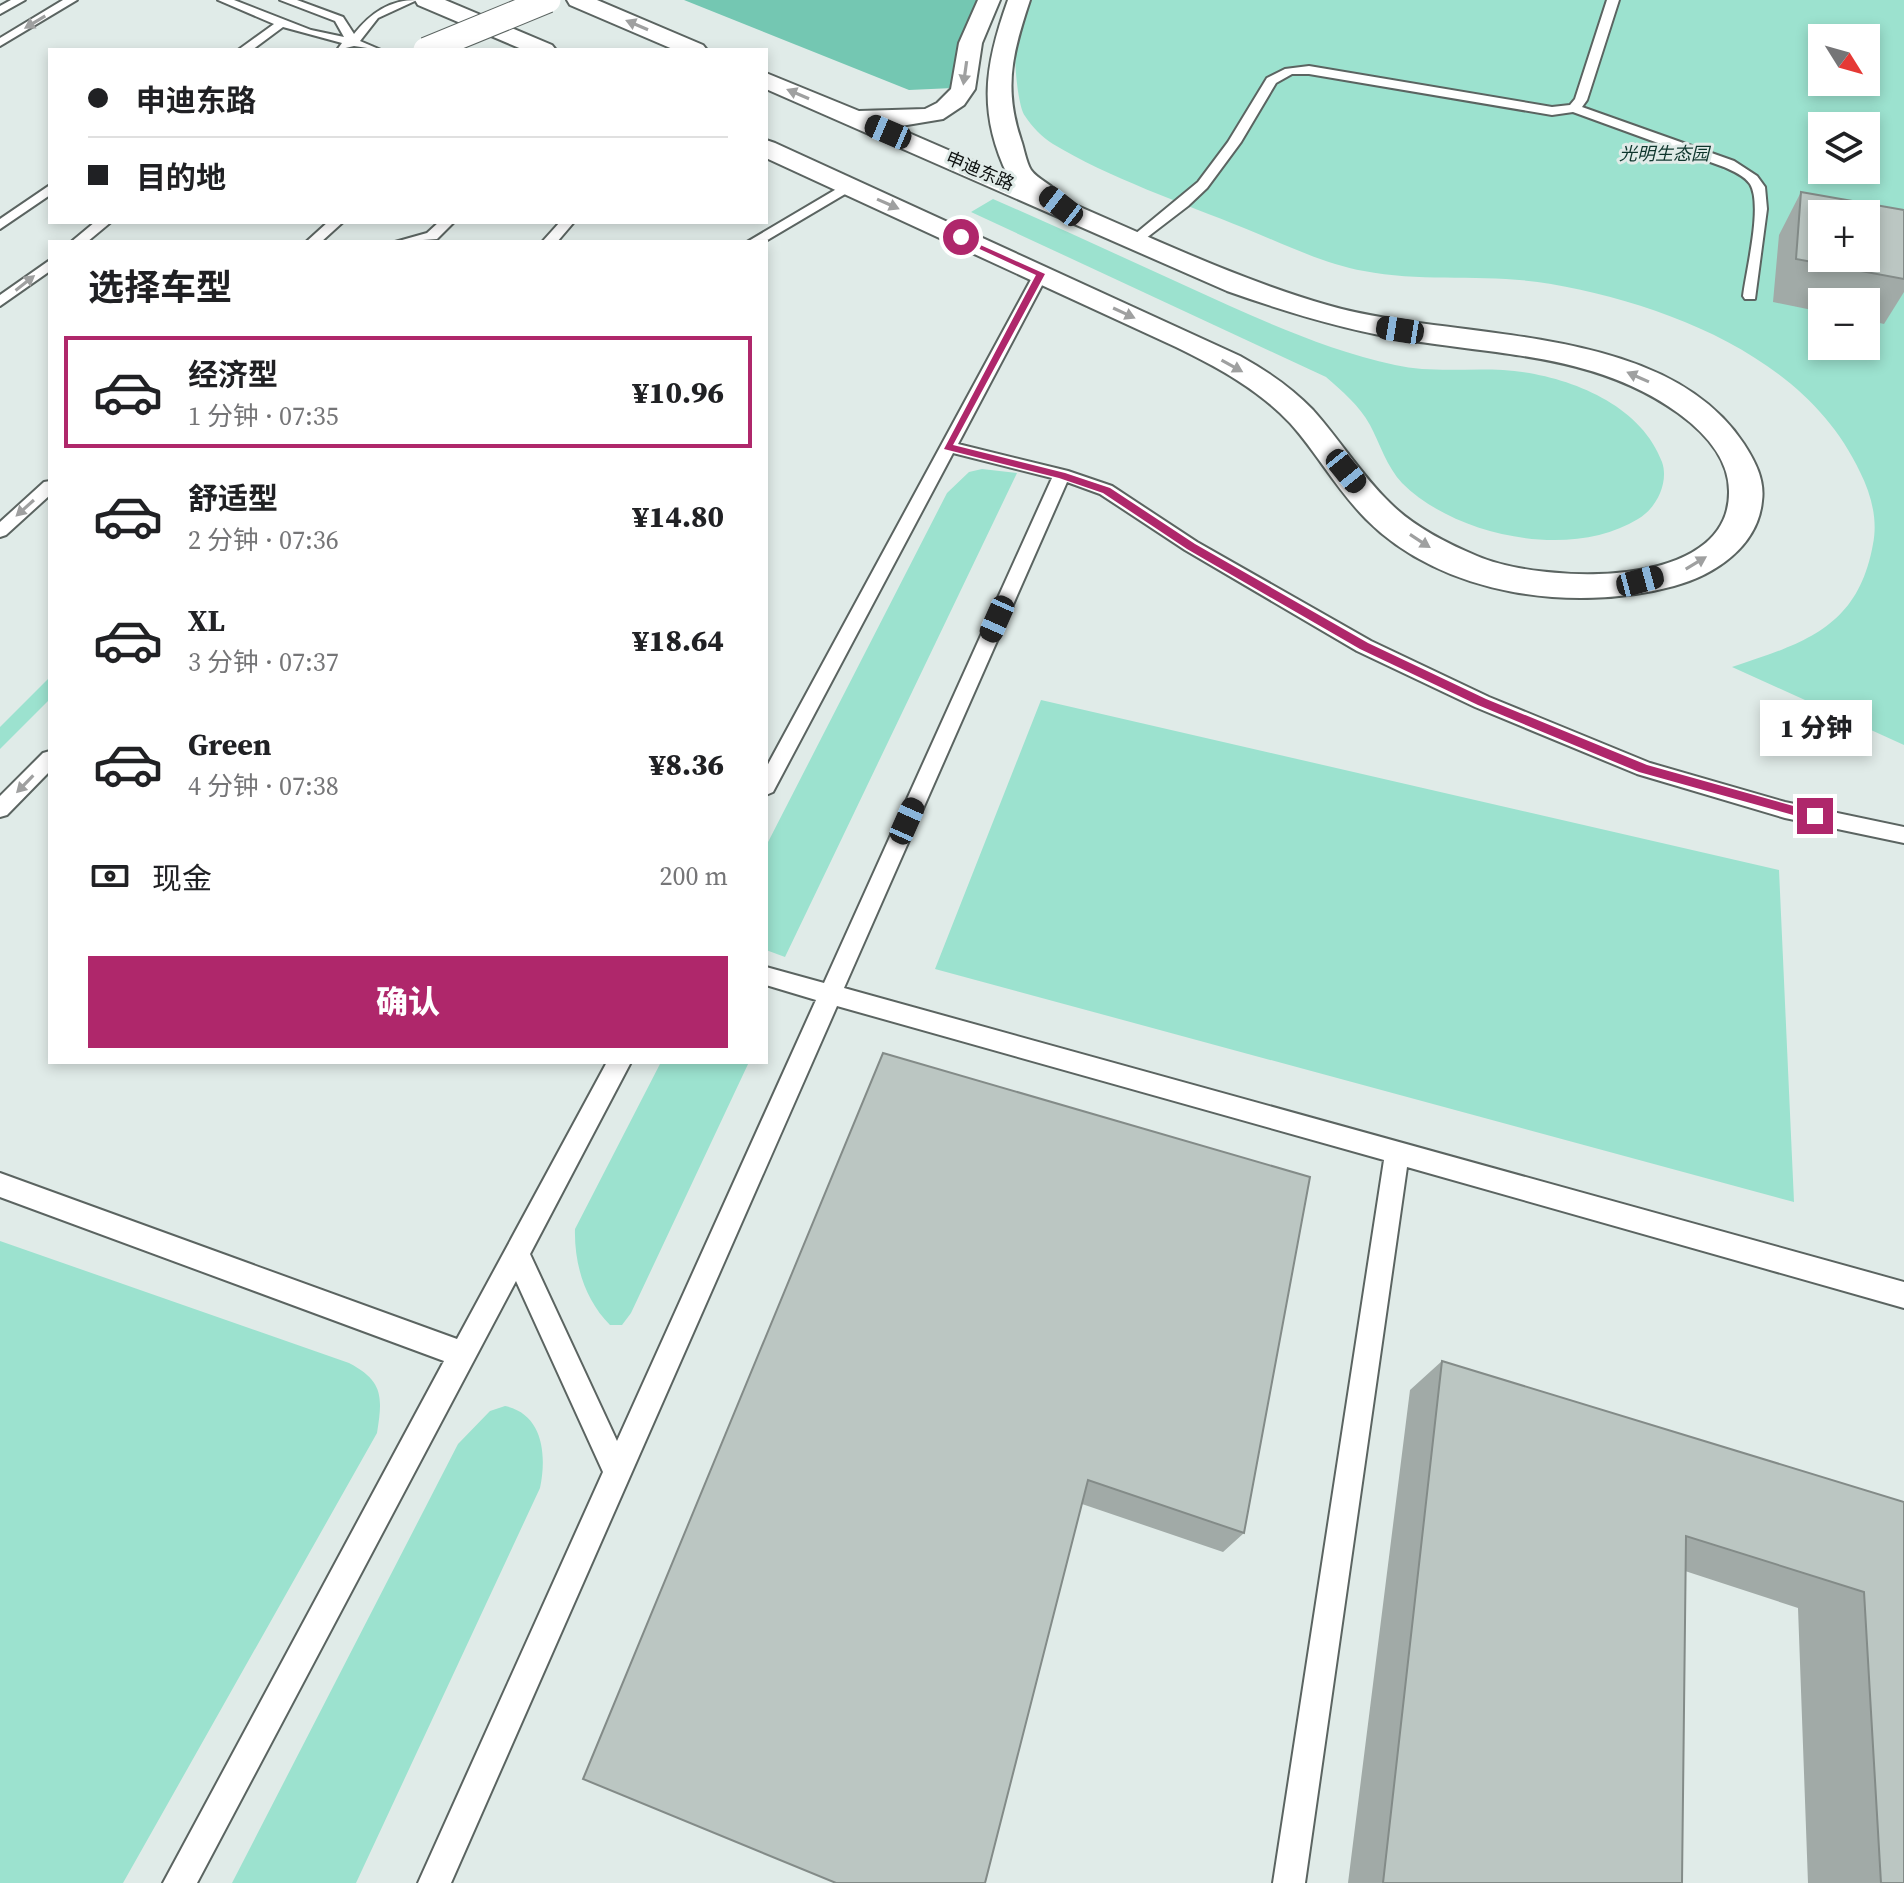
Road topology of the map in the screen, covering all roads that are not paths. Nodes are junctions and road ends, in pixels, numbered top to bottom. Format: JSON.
{"nodes":[{"id":1,"x":19,"y":0,"type":"edge"},
{"id":2,"x":71,"y":0,"type":"edge"},
{"id":3,"x":224,"y":0,"type":"edge"},
{"id":4,"x":286,"y":0,"type":"edge"},
{"id":5,"x":411,"y":0,"type":"edge"},
{"id":6,"x":426,"y":0,"type":"edge"},
{"id":7,"x":548,"y":0,"type":"edge"},
{"id":8,"x":578,"y":0,"type":"edge"},
{"id":9,"x":989,"y":0,"type":"edge"},
{"id":10,"x":1019,"y":0,"type":"edge"},
{"id":11,"x":1613,"y":0,"type":"edge"},
{"id":12,"x":0,"y":11,"type":"edge"},
{"id":13,"x":282,"y":23,"type":"junction"},
{"id":14,"x":353,"y":42,"type":"junction"},
{"id":15,"x":0,"y":43,"type":"edge"},
{"id":16,"x":247,"y":48,"type":"edge"},
{"id":17,"x":340,"y":48,"type":"edge"},
{"id":18,"x":370,"y":48,"type":"edge"},
{"id":19,"x":431,"y":48,"type":"edge"},
{"id":20,"x":539,"y":48,"type":"edge"},
{"id":21,"x":690,"y":48,"type":"edge"},
{"id":22,"x":768,"y":81,"type":"edge"},
{"id":23,"x":830,"y":107,"type":"junction"},
{"id":24,"x":1574,"y":108,"type":"junction"},
{"id":25,"x":768,"y":149,"type":"edge"},
{"id":26,"x":850,"y":187,"type":"junction"},
{"id":27,"x":48,"y":190,"type":"edge"},
{"id":28,"x":1061,"y":206,"type":"junction"},
{"id":29,"x":101,"y":224,"type":"edge"},
{"id":30,"x":334,"y":224,"type":"edge"},
{"id":31,"x":445,"y":224,"type":"edge"},
{"id":32,"x":565,"y":224,"type":"edge"},
{"id":33,"x":0,"y":225,"type":"edge"},
{"id":34,"x":1136,"y":239,"type":"junction"},
{"id":35,"x":81,"y":240,"type":"edge"},
{"id":36,"x":315,"y":240,"type":"edge"},
{"id":37,"x":412,"y":240,"type":"edge"},
{"id":38,"x":551,"y":240,"type":"edge"},
{"id":39,"x":757,"y":240,"type":"edge"},
{"id":40,"x":48,"y":266,"type":"edge"},
{"id":41,"x":1041,"y":274,"type":"junction"},
{"id":42,"x":1750,"y":296,"type":"dead end"},
{"id":43,"x":0,"y":302,"type":"edge"},
{"id":44,"x":948,"y":447,"type":"junction"},
{"id":45,"x":1062,"y":475,"type":"junction"},
{"id":46,"x":48,"y":488,"type":"edge"},
{"id":47,"x":0,"y":531,"type":"edge"},
{"id":48,"x":48,"y":760,"type":"edge"},
{"id":49,"x":768,"y":783,"type":"edge"},
{"id":50,"x":0,"y":809,"type":"edge"},
{"id":51,"x":1904,"y":835,"type":"edge"},
{"id":52,"x":768,"y":977,"type":"edge"},
{"id":53,"x":830,"y":994,"type":"junction"},
{"id":54,"x":618,"y":1064,"type":"edge"},
{"id":55,"x":1397,"y":1153,"type":"junction"},
{"id":56,"x":0,"y":1185,"type":"edge"},
{"id":57,"x":516,"y":1253,"type":"junction"},
{"id":58,"x":1904,"y":1295,"type":"edge"},
{"id":59,"x":462,"y":1354,"type":"junction"},
{"id":60,"x":617,"y":1472,"type":"junction"},
{"id":61,"x":179,"y":1883,"type":"edge"},
{"id":62,"x":434,"y":1883,"type":"edge"},
{"id":63,"x":1289,"y":1883,"type":"edge"}],
"edges":[{"from":1,"to":12,"type":"lane"},
{"from":2,"to":15,"type":"lane","one_way":true},
{"from":3,"to":13,"type":"lane"},
{"from":4,"to":14,"type":"lane"},
{"from":5,"to":14,"type":"lane"},
{"from":6,"to":20,"type":"street"},
{"from":7,"to":19,"type":"street","bridge":true},
{"from":21,"to":8,"type":"street","one_way":true},
{"from":9,"to":23,"type":"street","one_way":true},
{"from":10,"to":28,"type":"street"},
{"from":11,"to":24,"type":"lane"},
{"from":13,"to":14,"type":"lane"},
{"from":13,"to":16,"type":"lane"},
{"from":14,"to":17,"type":"lane"},
{"from":14,"to":18,"type":"lane"},
{"from":23,"to":22,"type":"street","name":"申迪东路","one_way":true},
{"from":23,"to":28,"type":"street","name":"申迪东路"},
{"from":24,"to":34,"type":"lane"},
{"from":24,"to":42,"type":"lane"},
{"from":25,"to":26,"type":"street"},
{"from":26,"to":39,"type":"lane"},
{"from":26,"to":41,"type":"street","one_way":true},
{"from":27,"to":33,"type":"lane"},
{"from":28,"to":34,"type":"street","name":"申迪东路"},
{"from":29,"to":35,"type":"lane"},
{"from":30,"to":36,"type":"lane"},
{"from":31,"to":37,"type":"lane"},
{"from":32,"to":38,"type":"lane"},
{"from":41,"to":34,"type":"street","name":"申迪东路","one_way":true},
{"from":43,"to":40,"type":"lane","one_way":true},
{"from":41,"to":44,"type":"lane"},
{"from":44,"to":45,"type":"lane"},
{"from":44,"to":49,"type":"lane"},
{"from":45,"to":51,"type":"lane"},
{"from":45,"to":53,"type":"lane"},
{"from":46,"to":47,"type":"lane","one_way":true},
{"from":48,"to":50,"type":"lane","one_way":true},
{"from":52,"to":53,"type":"lane"},
{"from":53,"to":55,"type":"lane"},
{"from":53,"to":60,"type":"lane"},
{"from":54,"to":57,"type":"lane"},
{"from":55,"to":58,"type":"lane"},
{"from":55,"to":63,"type":"lane"},
{"from":56,"to":59,"type":"lane"},
{"from":57,"to":59,"type":"lane"},
{"from":57,"to":60,"type":"lane"},
{"from":59,"to":61,"type":"lane"},
{"from":60,"to":62,"type":"lane"}]}
